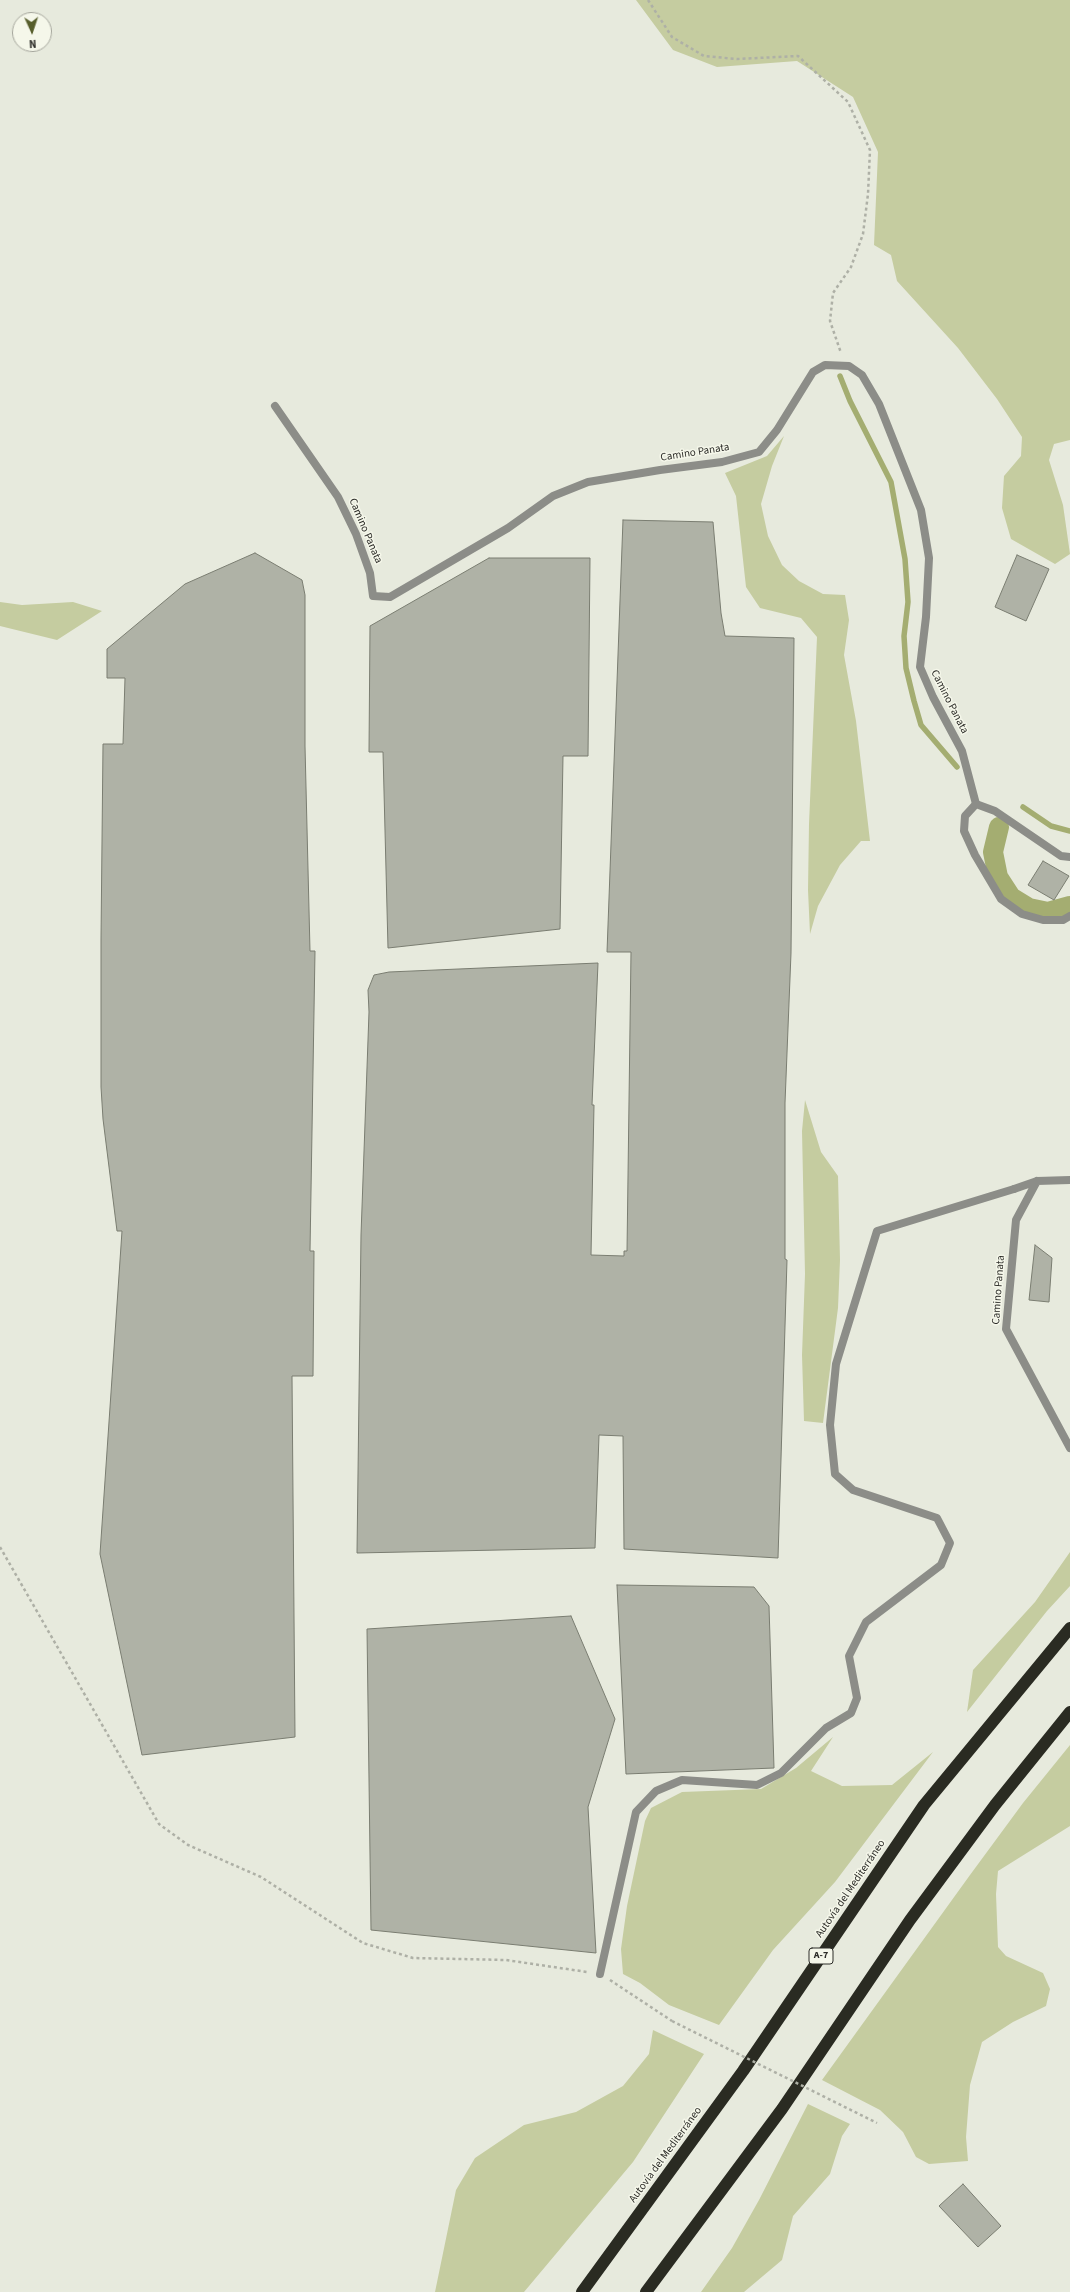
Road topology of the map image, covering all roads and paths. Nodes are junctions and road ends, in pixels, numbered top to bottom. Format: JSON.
{"nodes":[{"id":1,"x":648,"y":0,"type":"edge"},
{"id":2,"x":849,"y":366,"type":"junction"},
{"id":3,"x":275,"y":406,"type":"dead end"},
{"id":4,"x":976,"y":804,"type":"junction"},
{"id":5,"x":1070,"y":857,"type":"edge"},
{"id":6,"x":1070,"y":916,"type":"edge"},
{"id":7,"x":1070,"y":1180,"type":"edge"},
{"id":8,"x":1037,"y":1181,"type":"junction"},
{"id":9,"x":1070,"y":1448,"type":"edge"},
{"id":10,"x":0,"y":1547,"type":"edge"},
{"id":11,"x":1070,"y":1628,"type":"edge"},
{"id":12,"x":1070,"y":1712,"type":"edge"},
{"id":13,"x":600,"y":1974,"type":"junction"},
{"id":14,"x":877,"y":2123,"type":"dead end"},
{"id":15,"x":582,"y":2292,"type":"edge"},
{"id":16,"x":646,"y":2292,"type":"edge"}],
"edges":[{"from":1,"to":2,"type":"path"},
{"from":2,"to":3,"type":"street","name":"Camino Panata"},
{"from":2,"to":4,"type":"street","name":"Camino Panata"},
{"from":4,"to":5,"type":"street"},
{"from":4,"to":6,"type":"street"},
{"from":7,"to":8,"type":"street"},
{"from":8,"to":9,"type":"street","name":"Camino Panata"},
{"from":8,"to":13,"type":"street"},
{"from":10,"to":13,"type":"path"},
{"from":11,"to":15,"type":"highway","name":"Autovía del Mediterráneo","number":"A-7"},
{"from":12,"to":16,"type":"highway"},
{"from":13,"to":14,"type":"path","bridge":true}]}
